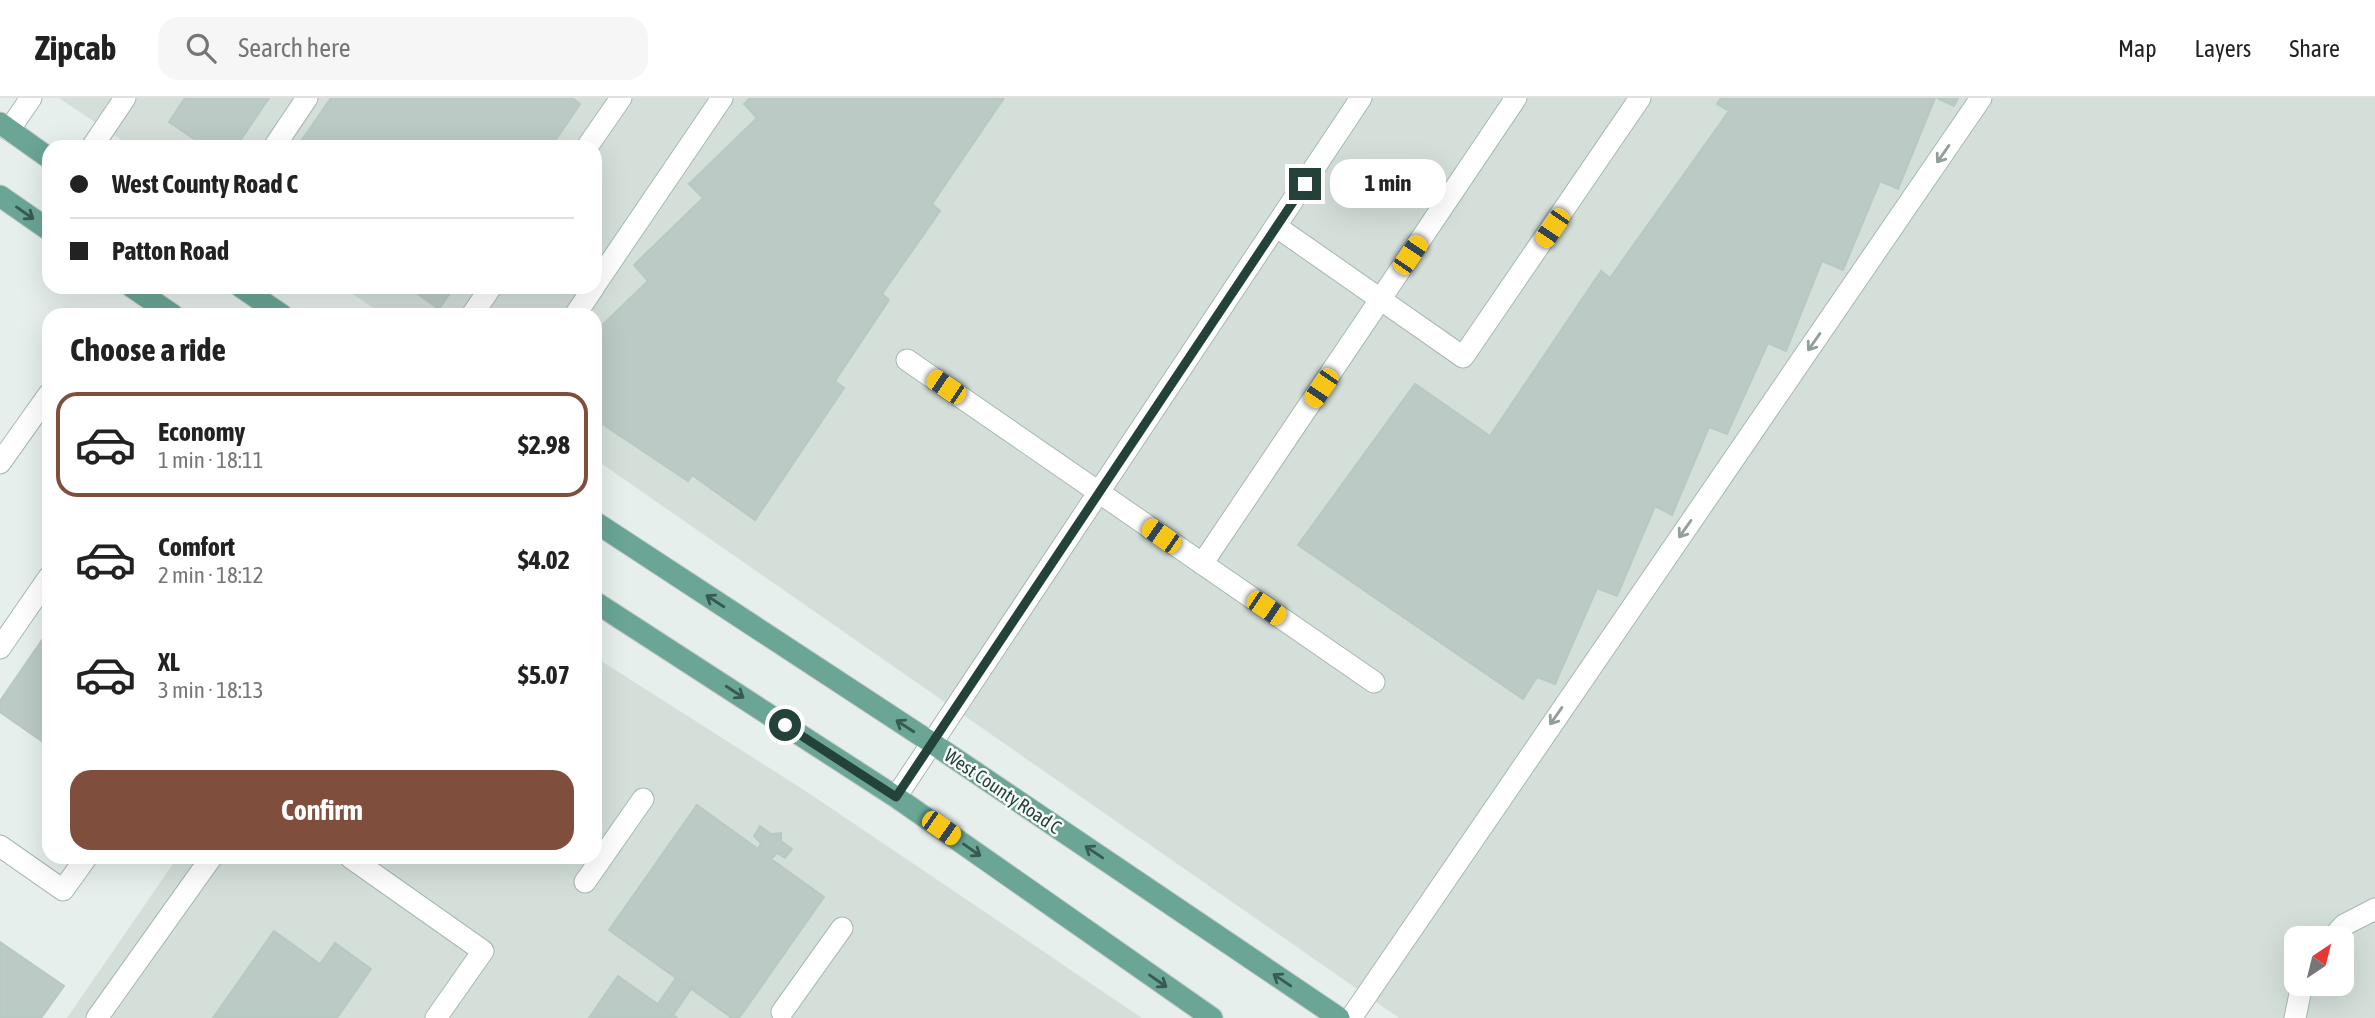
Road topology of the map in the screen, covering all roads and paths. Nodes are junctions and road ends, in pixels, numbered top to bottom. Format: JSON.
{"nodes":[{"id":1,"x":31,"y":98,"type":"edge"},
{"id":2,"x":125,"y":98,"type":"edge"},
{"id":3,"x":307,"y":98,"type":"edge"},
{"id":4,"x":621,"y":98,"type":"edge"},
{"id":5,"x":722,"y":98,"type":"edge"},
{"id":6,"x":1361,"y":98,"type":"edge"},
{"id":7,"x":1517,"y":98,"type":"edge"},
{"id":8,"x":1640,"y":98,"type":"edge"},
{"id":9,"x":1981,"y":98,"type":"edge"},
{"id":10,"x":4,"y":126,"type":"edge"},
{"id":11,"x":97,"y":140,"type":"edge"},
{"id":12,"x":279,"y":140,"type":"edge"},
{"id":13,"x":592,"y":140,"type":"edge"},
{"id":14,"x":42,"y":154,"type":"edge"},
{"id":15,"x":0,"y":196,"type":"edge"},
{"id":16,"x":42,"y":225,"type":"edge"},
{"id":17,"x":1277,"y":227,"type":"junction"},
{"id":18,"x":602,"y":274,"type":"edge"},
{"id":19,"x":142,"y":294,"type":"edge"},
{"id":20,"x":251,"y":294,"type":"edge"},
{"id":21,"x":1380,"y":300,"type":"junction"},
{"id":22,"x":163,"y":308,"type":"edge"},
{"id":23,"x":272,"y":308,"type":"edge"},
{"id":24,"x":907,"y":360,"type":"dead end"},
{"id":25,"x":42,"y":404,"type":"edge"},
{"id":26,"x":0,"y":463,"type":"edge"},
{"id":27,"x":1099,"y":493,"type":"junction"},
{"id":28,"x":602,"y":527,"type":"edge"},
{"id":29,"x":1202,"y":564,"type":"junction"},
{"id":30,"x":42,"y":587,"type":"edge"},
{"id":31,"x":602,"y":607,"type":"edge"},
{"id":32,"x":0,"y":648,"type":"edge"},
{"id":33,"x":1374,"y":682,"type":"dead end"},
{"id":34,"x":932,"y":743,"type":"junction"},
{"id":35,"x":896,"y":797,"type":"junction"},
{"id":36,"x":643,"y":799,"type":"dead end"},
{"id":37,"x":0,"y":846,"type":"edge"},
{"id":38,"x":602,"y":858,"type":"edge"},
{"id":39,"x":82,"y":864,"type":"edge"},
{"id":40,"x":207,"y":864,"type":"edge"},
{"id":41,"x":360,"y":864,"type":"edge"},
{"id":42,"x":598,"y":864,"type":"edge"},
{"id":43,"x":585,"y":882,"type":"dead end"},
{"id":44,"x":2375,"y":909,"type":"edge"},
{"id":45,"x":2343,"y":926,"type":"edge"},
{"id":46,"x":842,"y":928,"type":"dead end"},
{"id":47,"x":2300,"y":996,"type":"edge"},
{"id":48,"x":782,"y":1012,"type":"dead end"},
{"id":49,"x":97,"y":1018,"type":"edge"},
{"id":50,"x":436,"y":1018,"type":"edge"},
{"id":51,"x":1212,"y":1018,"type":"edge"},
{"id":52,"x":1339,"y":1018,"type":"edge"},
{"id":53,"x":1351,"y":1018,"type":"edge"},
{"id":54,"x":2295,"y":1018,"type":"edge"}],
"edges":[{"from":1,"to":10,"type":"street"},
{"from":2,"to":11,"type":"street"},
{"from":3,"to":12,"type":"street"},
{"from":4,"to":13,"type":"street"},
{"from":5,"to":18,"type":"street"},
{"from":6,"to":17,"type":"street"},
{"from":7,"to":21,"type":"street"},
{"from":8,"to":21,"type":"street"},
{"from":9,"to":53,"type":"street","one_way":true},
{"from":10,"to":14,"type":"main road"},
{"from":15,"to":16,"type":"main road","one_way":true},
{"from":17,"to":21,"type":"street"},
{"from":17,"to":27,"type":"street"},
{"from":19,"to":22,"type":"main road"},
{"from":20,"to":23,"type":"main road"},
{"from":21,"to":29,"type":"street"},
{"from":24,"to":27,"type":"street"},
{"from":25,"to":26,"type":"street"},
{"from":27,"to":29,"type":"street"},
{"from":27,"to":34,"type":"street"},
{"from":34,"to":28,"type":"main road","name":"West County Road C","one_way":true},
{"from":29,"to":33,"type":"street"},
{"from":30,"to":32,"type":"street"},
{"from":31,"to":35,"type":"main road","one_way":true},
{"from":34,"to":35,"type":"street"},
{"from":52,"to":34,"type":"main road","name":"West County Road C","one_way":true},
{"from":35,"to":51,"type":"main road","one_way":true},
{"from":36,"to":38,"type":"street"},
{"from":37,"to":39,"type":"street"},
{"from":40,"to":49,"type":"street"},
{"from":41,"to":50,"type":"street"},
{"from":42,"to":43,"type":"street"},
{"from":44,"to":45,"type":"street"},
{"from":46,"to":48,"type":"street"},
{"from":47,"to":54,"type":"street"}]}
